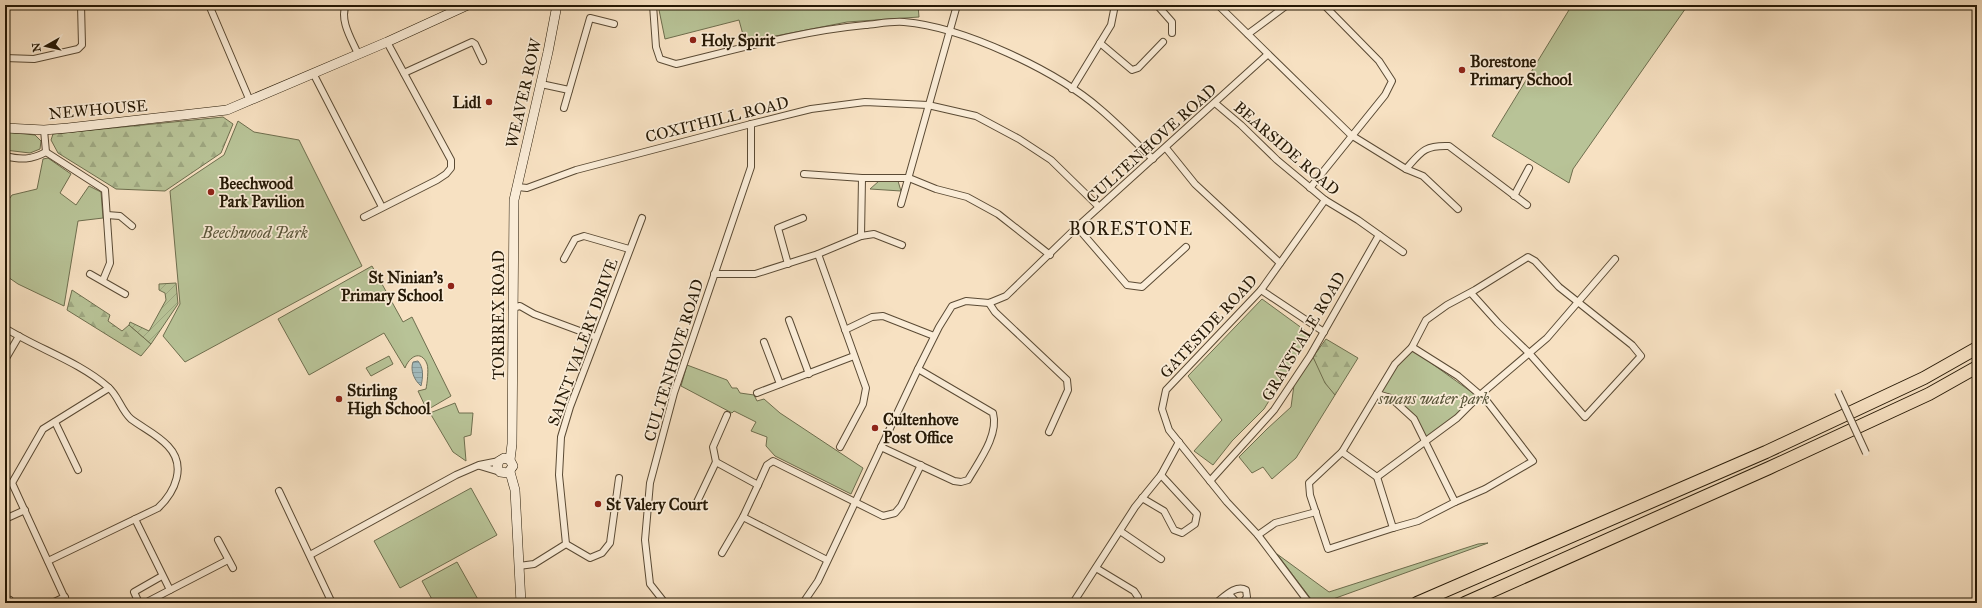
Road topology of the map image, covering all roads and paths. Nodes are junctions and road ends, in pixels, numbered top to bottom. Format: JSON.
{"nodes":[{"id":1,"x":81,"y":5,"type":"edge"},
{"id":2,"x":209,"y":5,"type":"edge"},
{"id":3,"x":346,"y":5,"type":"edge"},
{"id":4,"x":468,"y":5,"type":"edge"},
{"id":5,"x":557,"y":5,"type":"edge"},
{"id":6,"x":653,"y":5,"type":"edge"},
{"id":7,"x":957,"y":5,"type":"edge"},
{"id":8,"x":1115,"y":5,"type":"edge"},
{"id":9,"x":1157,"y":5,"type":"edge"},
{"id":10,"x":1218,"y":5,"type":"edge"},
{"id":11,"x":1287,"y":5,"type":"edge"},
{"id":12,"x":1324,"y":5,"type":"edge"},
{"id":13,"x":614,"y":24,"type":"dead end"},
{"id":14,"x":950,"y":30,"type":"junction"},
{"id":15,"x":1172,"y":33,"type":"dead end"},
{"id":16,"x":1248,"y":34,"type":"junction"},
{"id":17,"x":387,"y":42,"type":"junction"},
{"id":18,"x":1163,"y":42,"type":"dead end"},
{"id":19,"x":1100,"y":43,"type":"junction"},
{"id":20,"x":358,"y":54,"type":"junction"},
{"id":21,"x":1267,"y":55,"type":"junction"},
{"id":22,"x":5,"y":58,"type":"edge"},
{"id":23,"x":483,"y":61,"type":"dead end"},
{"id":24,"x":313,"y":73,"type":"junction"},
{"id":25,"x":404,"y":73,"type":"junction"},
{"id":26,"x":541,"y":84,"type":"junction"},
{"id":27,"x":1072,"y":89,"type":"junction"},
{"id":28,"x":569,"y":90,"type":"junction"},
{"id":29,"x":250,"y":101,"type":"junction"},
{"id":30,"x":1215,"y":104,"type":"junction"},
{"id":31,"x":928,"y":105,"type":"junction"},
{"id":32,"x":564,"y":108,"type":"dead end"},
{"id":33,"x":751,"y":124,"type":"junction"},
{"id":34,"x":5,"y":128,"type":"edge"},
{"id":35,"x":44,"y":130,"type":"junction"},
{"id":36,"x":1351,"y":135,"type":"junction"},
{"id":37,"x":1166,"y":148,"type":"junction"},
{"id":38,"x":46,"y":152,"type":"junction"},
{"id":39,"x":5,"y":156,"type":"edge"},
{"id":40,"x":1153,"y":159,"type":"junction"},
{"id":41,"x":1529,"y":168,"type":"dead end"},
{"id":42,"x":1406,"y":169,"type":"junction"},
{"id":43,"x":804,"y":174,"type":"dead end"},
{"id":44,"x":862,"y":178,"type":"junction"},
{"id":45,"x":909,"y":178,"type":"junction"},
{"id":46,"x":518,"y":187,"type":"junction"},
{"id":47,"x":1310,"y":188,"type":"junction"},
{"id":48,"x":1514,"y":196,"type":"junction"},
{"id":49,"x":1325,"y":200,"type":"junction"},
{"id":50,"x":901,"y":204,"type":"dead end"},
{"id":51,"x":1527,"y":205,"type":"dead end"},
{"id":52,"x":382,"y":207,"type":"junction"},
{"id":53,"x":1099,"y":207,"type":"junction"},
{"id":54,"x":1458,"y":209,"type":"dead end"},
{"id":55,"x":107,"y":215,"type":"junction"},
{"id":56,"x":364,"y":217,"type":"dead end"},
{"id":57,"x":642,"y":218,"type":"dead end"},
{"id":58,"x":803,"y":218,"type":"dead end"},
{"id":59,"x":132,"y":226,"type":"dead end"},
{"id":60,"x":1076,"y":227,"type":"junction"},
{"id":61,"x":1379,"y":235,"type":"junction"},
{"id":62,"x":862,"y":236,"type":"junction"},
{"id":63,"x":902,"y":245,"type":"dead end"},
{"id":64,"x":1186,"y":247,"type":"dead end"},
{"id":65,"x":629,"y":249,"type":"junction"},
{"id":66,"x":1403,"y":252,"type":"dead end"},
{"id":67,"x":818,"y":254,"type":"junction"},
{"id":68,"x":1050,"y":255,"type":"junction"},
{"id":69,"x":1615,"y":259,"type":"dead end"},
{"id":70,"x":564,"y":260,"type":"dead end"},
{"id":71,"x":1280,"y":263,"type":"junction"},
{"id":72,"x":788,"y":264,"type":"junction"},
{"id":73,"x":90,"y":274,"type":"dead end"},
{"id":74,"x":714,"y":274,"type":"junction"},
{"id":75,"x":103,"y":280,"type":"junction"},
{"id":76,"x":1261,"y":290,"type":"junction"},
{"id":77,"x":1471,"y":293,"type":"junction"},
{"id":78,"x":124,"y":294,"type":"dead end"},
{"id":79,"x":1577,"y":301,"type":"junction"},
{"id":80,"x":989,"y":303,"type":"junction"},
{"id":81,"x":512,"y":308,"type":"junction"},
{"id":82,"x":789,"y":320,"type":"dead end"},
{"id":83,"x":5,"y":328,"type":"edge"},
{"id":84,"x":845,"y":330,"type":"junction"},
{"id":85,"x":1324,"y":332,"type":"junction"},
{"id":86,"x":19,"y":336,"type":"junction"},
{"id":87,"x":934,"y":336,"type":"junction"},
{"id":88,"x":596,"y":337,"type":"junction"},
{"id":89,"x":764,"y":342,"type":"dead end"},
{"id":90,"x":1412,"y":347,"type":"junction"},
{"id":91,"x":1977,"y":348,"type":"edge"},
{"id":92,"x":1529,"y":353,"type":"junction"},
{"id":93,"x":854,"y":356,"type":"junction"},
{"id":94,"x":5,"y":360,"type":"edge"},
{"id":95,"x":1977,"y":367,"type":"edge"},
{"id":96,"x":918,"y":369,"type":"junction"},
{"id":97,"x":809,"y":374,"type":"junction"},
{"id":98,"x":780,"y":384,"type":"junction"},
{"id":99,"x":109,"y":388,"type":"junction"},
{"id":100,"x":1838,"y":392,"type":"dead end"},
{"id":101,"x":757,"y":393,"type":"dead end"},
{"id":102,"x":1377,"y":394,"type":"junction"},
{"id":103,"x":1480,"y":395,"type":"junction"},
{"id":104,"x":727,"y":416,"type":"dead end"},
{"id":105,"x":55,"y":422,"type":"junction"},
{"id":106,"x":1050,"y":432,"type":"dead end"},
{"id":107,"x":1179,"y":442,"type":"junction"},
{"id":108,"x":1425,"y":442,"type":"junction"},
{"id":109,"x":840,"y":447,"type":"dead end"},
{"id":110,"x":881,"y":447,"type":"junction"},
{"id":111,"x":1342,"y":452,"type":"junction"},
{"id":112,"x":1866,"y":453,"type":"dead end"},
{"id":113,"x":504,"y":460,"type":"junction"},
{"id":114,"x":716,"y":462,"type":"junction"},
{"id":115,"x":479,"y":465,"type":"junction"},
{"id":116,"x":921,"y":465,"type":"junction"},
{"id":117,"x":78,"y":470,"type":"dead end"},
{"id":118,"x":505,"y":472,"type":"junction"},
{"id":119,"x":1161,"y":475,"type":"junction"},
{"id":120,"x":1377,"y":477,"type":"junction"},
{"id":121,"x":618,"y":478,"type":"dead end"},
{"id":122,"x":1210,"y":481,"type":"junction"},
{"id":123,"x":758,"y":485,"type":"junction"},
{"id":124,"x":279,"y":491,"type":"dead end"},
{"id":125,"x":1142,"y":498,"type":"junction"},
{"id":126,"x":856,"y":501,"type":"junction"},
{"id":127,"x":697,"y":502,"type":"dead end"},
{"id":128,"x":1455,"y":502,"type":"junction"},
{"id":129,"x":25,"y":510,"type":"junction"},
{"id":130,"x":1316,"y":512,"type":"junction"},
{"id":131,"x":743,"y":517,"type":"junction"},
{"id":132,"x":5,"y":519,"type":"edge"},
{"id":133,"x":135,"y":519,"type":"junction"},
{"id":134,"x":1393,"y":528,"type":"junction"},
{"id":135,"x":1120,"y":531,"type":"junction"},
{"id":136,"x":1258,"y":535,"type":"junction"},
{"id":137,"x":218,"y":540,"type":"dead end"},
{"id":138,"x":566,"y":544,"type":"junction"},
{"id":139,"x":722,"y":553,"type":"dead end"},
{"id":140,"x":310,"y":555,"type":"junction"},
{"id":141,"x":1161,"y":559,"type":"dead end"},
{"id":142,"x":228,"y":560,"type":"junction"},
{"id":143,"x":827,"y":560,"type":"junction"},
{"id":144,"x":48,"y":561,"type":"junction"},
{"id":145,"x":519,"y":566,"type":"junction"},
{"id":146,"x":233,"y":568,"type":"dead end"},
{"id":147,"x":1096,"y":568,"type":"junction"},
{"id":148,"x":162,"y":576,"type":"junction"},
{"id":149,"x":170,"y":590,"type":"junction"},
{"id":150,"x":1229,"y":594,"type":"dead end"},
{"id":151,"x":66,"y":600,"type":"edge"},
{"id":152,"x":52,"y":603,"type":"edge"},
{"id":153,"x":139,"y":603,"type":"edge"},
{"id":154,"x":145,"y":603,"type":"edge"},
{"id":155,"x":332,"y":603,"type":"edge"},
{"id":156,"x":521,"y":603,"type":"edge"},
{"id":157,"x":665,"y":603,"type":"edge"},
{"id":158,"x":803,"y":603,"type":"edge"},
{"id":159,"x":1073,"y":603,"type":"edge"},
{"id":160,"x":1137,"y":603,"type":"edge"},
{"id":161,"x":1216,"y":603,"type":"edge"},
{"id":162,"x":1309,"y":603,"type":"edge"},
{"id":163,"x":1417,"y":603,"type":"edge"},
{"id":164,"x":1465,"y":603,"type":"edge"}],
"edges":[{"from":1,"to":22,"type":"street"},
{"from":2,"to":29,"type":"street"},
{"from":3,"to":20,"type":"street"},
{"from":4,"to":17,"type":"street","name":"NEWHOUSE"},
{"from":5,"to":26,"type":"street","name":"WEAVER ROW"},
{"from":6,"to":14,"type":"street"},
{"from":7,"to":14,"type":"street"},
{"from":8,"to":19,"type":"street"},
{"from":9,"to":15,"type":"street"},
{"from":10,"to":16,"type":"street"},
{"from":11,"to":16,"type":"street"},
{"from":12,"to":36,"type":"street"},
{"from":13,"to":28,"type":"street"},
{"from":14,"to":27,"type":"street"},
{"from":14,"to":31,"type":"street"},
{"from":16,"to":21,"type":"street"},
{"from":17,"to":20,"type":"street","name":"NEWHOUSE"},
{"from":17,"to":25,"type":"street"},
{"from":18,"to":19,"type":"street"},
{"from":19,"to":27,"type":"street"},
{"from":20,"to":24,"type":"street","name":"NEWHOUSE"},
{"from":21,"to":30,"type":"street","name":"CULTENHOVE ROAD"},
{"from":21,"to":36,"type":"street"},
{"from":23,"to":25,"type":"street"},
{"from":24,"to":29,"type":"street","name":"NEWHOUSE"},
{"from":24,"to":52,"type":"street"},
{"from":25,"to":52,"type":"street"},
{"from":26,"to":28,"type":"street"},
{"from":26,"to":46,"type":"street","name":"WEAVER ROW"},
{"from":27,"to":40,"type":"street"},
{"from":28,"to":32,"type":"street"},
{"from":29,"to":35,"type":"street","name":"NEWHOUSE"},
{"from":30,"to":37,"type":"street","name":"CULTENHOVE ROAD"},
{"from":30,"to":47,"type":"street","name":"BEARSIDE ROAD"},
{"from":31,"to":33,"type":"street","name":"COXITHILL ROAD"},
{"from":31,"to":45,"type":"street"},
{"from":31,"to":53,"type":"street","name":"COXITHILL ROAD"},
{"from":33,"to":46,"type":"street","name":"COXITHILL ROAD"},
{"from":33,"to":74,"type":"street","name":"CULTENHOVE ROAD"},
{"from":34,"to":35,"type":"street","name":"NEWHOUSE"},
{"from":35,"to":38,"type":"street"},
{"from":36,"to":42,"type":"street"},
{"from":36,"to":47,"type":"street"},
{"from":37,"to":40,"type":"street","name":"CULTENHOVE ROAD"},
{"from":37,"to":71,"type":"street"},
{"from":38,"to":39,"type":"street"},
{"from":38,"to":55,"type":"street"},
{"from":40,"to":53,"type":"street","name":"CULTENHOVE ROAD"},
{"from":41,"to":48,"type":"street"},
{"from":42,"to":48,"type":"street"},
{"from":42,"to":54,"type":"street"},
{"from":43,"to":44,"type":"street"},
{"from":44,"to":45,"type":"street"},
{"from":44,"to":62,"type":"street"},
{"from":45,"to":50,"type":"street"},
{"from":45,"to":68,"type":"street"},
{"from":46,"to":81,"type":"street","name":"TORBREX ROAD"},
{"from":47,"to":49,"type":"street","name":"BEARSIDE ROAD"},
{"from":48,"to":51,"type":"street"},
{"from":49,"to":61,"type":"street","name":"BEARSIDE ROAD"},
{"from":49,"to":71,"type":"street","name":"GATESIDE ROAD"},
{"from":52,"to":56,"type":"street"},
{"from":53,"to":60,"type":"street","name":"CULTENHOVE ROAD"},
{"from":55,"to":59,"type":"street"},
{"from":55,"to":75,"type":"street"},
{"from":57,"to":65,"type":"street","name":"SAINT VALERY DRIVE"},
{"from":58,"to":72,"type":"street"},
{"from":60,"to":64,"type":"street"},
{"from":60,"to":68,"type":"street","name":"CULTENHOVE ROAD"},
{"from":61,"to":66,"type":"street","name":"BEARSIDE ROAD"},
{"from":61,"to":85,"type":"street","name":"GRAYSTALE ROAD"},
{"from":62,"to":63,"type":"street"},
{"from":62,"to":67,"type":"street"},
{"from":65,"to":70,"type":"street"},
{"from":65,"to":88,"type":"street","name":"SAINT VALERY DRIVE"},
{"from":67,"to":72,"type":"street"},
{"from":67,"to":84,"type":"street"},
{"from":68,"to":80,"type":"street","name":"CULTENHOVE ROAD"},
{"from":69,"to":79,"type":"street"},
{"from":71,"to":76,"type":"street","name":"GATESIDE ROAD"},
{"from":72,"to":74,"type":"street"},
{"from":73,"to":75,"type":"street"},
{"from":74,"to":157,"type":"street","name":"CULTENHOVE ROAD"},
{"from":75,"to":78,"type":"street"},
{"from":76,"to":85,"type":"street"},
{"from":76,"to":107,"type":"street","name":"GATESIDE ROAD"},
{"from":77,"to":79,"type":"street"},
{"from":77,"to":90,"type":"street"},
{"from":77,"to":92,"type":"street"},
{"from":79,"to":92,"type":"street"},
{"from":79,"to":92,"type":"street"},
{"from":80,"to":87,"type":"street"},
{"from":80,"to":106,"type":"street"},
{"from":81,"to":88,"type":"street"},
{"from":81,"to":113,"type":"street","name":"TORBREX ROAD"},
{"from":82,"to":97,"type":"street"},
{"from":83,"to":86,"type":"street"},
{"from":84,"to":87,"type":"street"},
{"from":84,"to":93,"type":"street"},
{"from":85,"to":122,"type":"street","name":"GRAYSTALE ROAD"},
{"from":86,"to":94,"type":"street"},
{"from":86,"to":99,"type":"street"},
{"from":87,"to":96,"type":"street"},
{"from":88,"to":138,"type":"street","name":"SAINT VALERY DRIVE"},
{"from":89,"to":98,"type":"street"},
{"from":90,"to":102,"type":"street"},
{"from":90,"to":103,"type":"street"},
{"from":91,"to":163,"type":"highway"},
{"from":92,"to":103,"type":"street"},
{"from":93,"to":97,"type":"street"},
{"from":93,"to":109,"type":"street"},
{"from":95,"to":164,"type":"highway"},
{"from":96,"to":110,"type":"street"},
{"from":96,"to":116,"type":"street"},
{"from":97,"to":98,"type":"street"},
{"from":98,"to":101,"type":"street"},
{"from":99,"to":105,"type":"street"},
{"from":99,"to":133,"type":"street"},
{"from":100,"to":112,"type":"street","bridge":true},
{"from":102,"to":108,"type":"street"},
{"from":102,"to":111,"type":"street"},
{"from":103,"to":108,"type":"street"},
{"from":103,"to":128,"type":"street"},
{"from":104,"to":114,"type":"street"},
{"from":105,"to":117,"type":"street"},
{"from":105,"to":129,"type":"street"},
{"from":107,"to":119,"type":"street"},
{"from":107,"to":122,"type":"street","name":"GATESIDE ROAD"},
{"from":108,"to":120,"type":"street"},
{"from":108,"to":128,"type":"street"},
{"from":110,"to":116,"type":"street"},
{"from":110,"to":126,"type":"street"},
{"from":111,"to":120,"type":"street"},
{"from":111,"to":130,"type":"street"},
{"from":113,"to":115,"type":"street"},
{"from":113,"to":118,"type":"street","name":"TORBREX ROAD"},
{"from":113,"to":118,"type":"street","name":"TORBREX ROAD"},
{"from":114,"to":123,"type":"street"},
{"from":114,"to":127,"type":"street"},
{"from":115,"to":118,"type":"street"},
{"from":115,"to":140,"type":"street"},
{"from":116,"to":126,"type":"street"},
{"from":118,"to":145,"type":"street","name":"TORBREX ROAD"},
{"from":119,"to":125,"type":"street"},
{"from":119,"to":125,"type":"street"},
{"from":120,"to":134,"type":"street"},
{"from":121,"to":138,"type":"street"},
{"from":122,"to":136,"type":"street","name":"GATESIDE ROAD"},
{"from":123,"to":126,"type":"street"},
{"from":123,"to":131,"type":"street"},
{"from":124,"to":140,"type":"street"},
{"from":125,"to":135,"type":"street"},
{"from":126,"to":143,"type":"street"},
{"from":128,"to":134,"type":"street"},
{"from":129,"to":132,"type":"street"},
{"from":129,"to":144,"type":"street"},
{"from":130,"to":134,"type":"street"},
{"from":130,"to":136,"type":"street"},
{"from":131,"to":139,"type":"street"},
{"from":131,"to":143,"type":"street"},
{"from":133,"to":144,"type":"street"},
{"from":133,"to":148,"type":"street"},
{"from":135,"to":141,"type":"street"},
{"from":135,"to":147,"type":"street"},
{"from":136,"to":162,"type":"street","name":"GATESIDE ROAD"},
{"from":137,"to":142,"type":"street"},
{"from":138,"to":145,"type":"street"},
{"from":140,"to":155,"type":"street"},
{"from":142,"to":146,"type":"street"},
{"from":142,"to":149,"type":"street"},
{"from":143,"to":158,"type":"street"},
{"from":144,"to":151,"type":"street"},
{"from":145,"to":156,"type":"street","name":"TORBREX ROAD"},
{"from":147,"to":159,"type":"street"},
{"from":147,"to":160,"type":"street"},
{"from":148,"to":149,"type":"street"},
{"from":148,"to":153,"type":"street"},
{"from":149,"to":154,"type":"street"},
{"from":150,"to":161,"type":"street"},
{"from":151,"to":152,"type":"street"}]}
